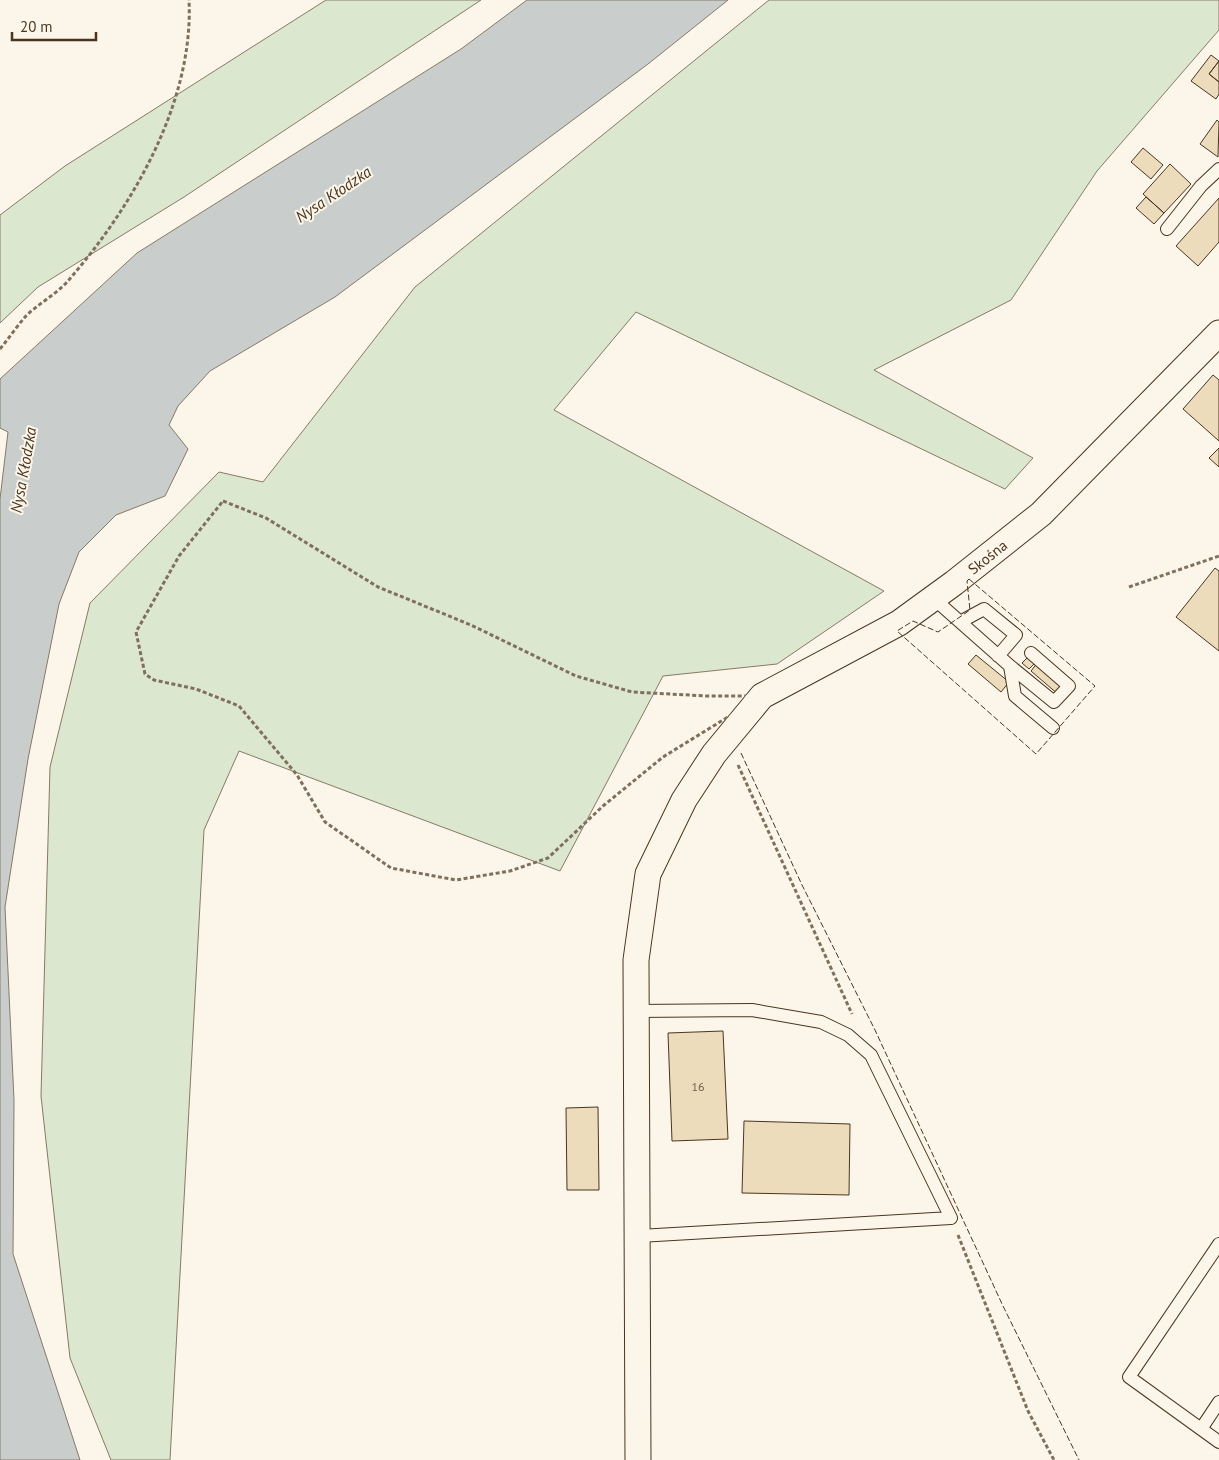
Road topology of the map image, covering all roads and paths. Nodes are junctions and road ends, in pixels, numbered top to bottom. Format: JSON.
{"nodes":[{"id":1,"x":189,"y":0,"type":"edge"},
{"id":2,"x":1219,"y":169,"type":"edge"},
{"id":3,"x":1167,"y":229,"type":"dead end"},
{"id":4,"x":1219,"y":333,"type":"edge"},
{"id":5,"x":0,"y":349,"type":"edge"},
{"id":6,"x":1219,"y":556,"type":"edge"},
{"id":7,"x":1129,"y":587,"type":"dead end"},
{"id":8,"x":933,"y":598,"type":"junction"},
{"id":9,"x":960,"y":622,"type":"junction"},
{"id":10,"x":1030,"y":653,"type":"dead end"},
{"id":11,"x":998,"y":656,"type":"junction"},
{"id":12,"x":1010,"y":666,"type":"junction"},
{"id":13,"x":762,"y":696,"type":"junction"},
{"id":14,"x":1053,"y":728,"type":"dead end"},
{"id":15,"x":726,"y":740,"type":"junction"},
{"id":16,"x":636,"y":1011,"type":"junction"},
{"id":17,"x":871,"y":1055,"type":"junction"},
{"id":18,"x":951,"y":1218,"type":"junction"},
{"id":19,"x":639,"y":1236,"type":"junction"},
{"id":20,"x":1219,"y":1244,"type":"edge"},
{"id":21,"x":1219,"y":1402,"type":"edge"},
{"id":22,"x":1201,"y":1429,"type":"junction"},
{"id":23,"x":1219,"y":1442,"type":"edge"},
{"id":24,"x":638,"y":1460,"type":"edge"},
{"id":25,"x":1054,"y":1460,"type":"edge"}],
"edges":[{"from":1,"to":5,"type":"path"},
{"from":2,"to":3,"type":"lane"},
{"from":4,"to":8,"type":"street","name":"Skośna"},
{"from":6,"to":7,"type":"path"},
{"from":8,"to":9,"type":"lane"},
{"from":8,"to":13,"type":"street","name":"Skośna"},
{"from":9,"to":11,"type":"lane"},
{"from":9,"to":11,"type":"lane"},
{"from":10,"to":12,"type":"lane"},
{"from":11,"to":12,"type":"lane"},
{"from":12,"to":14,"type":"lane"},
{"from":13,"to":13,"type":"path"},
{"from":13,"to":15,"type":"street","name":"Skośna"},
{"from":15,"to":16,"type":"street","name":"Skośna"},
{"from":15,"to":17,"type":"path"},
{"from":16,"to":17,"type":"lane"},
{"from":16,"to":19,"type":"street","name":"Skośna"},
{"from":17,"to":18,"type":"lane"},
{"from":18,"to":19,"type":"lane"},
{"from":18,"to":25,"type":"path"},
{"from":19,"to":24,"type":"street","name":"Skośna"},
{"from":20,"to":22,"type":"lane"},
{"from":21,"to":22,"type":"lane"},
{"from":22,"to":23,"type":"lane"}]}
